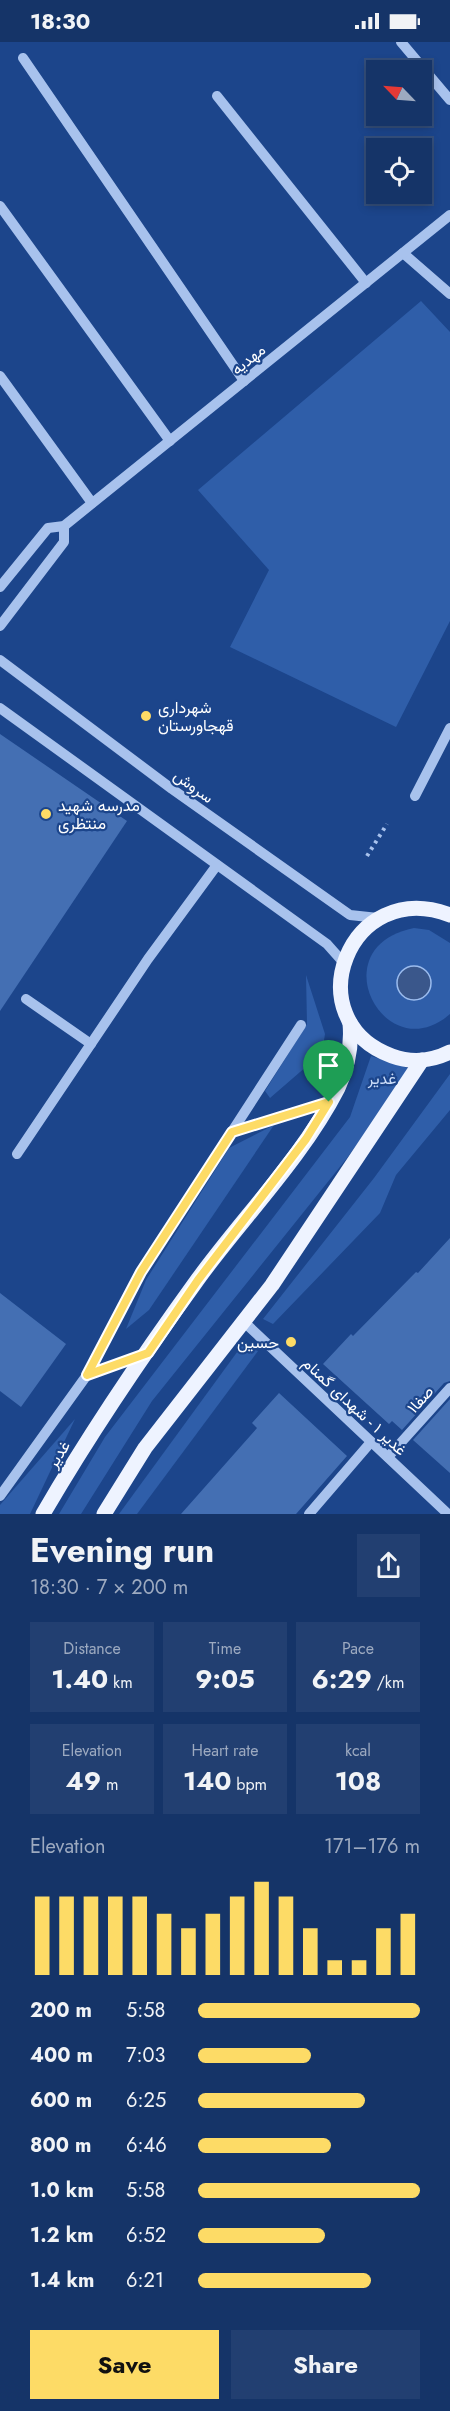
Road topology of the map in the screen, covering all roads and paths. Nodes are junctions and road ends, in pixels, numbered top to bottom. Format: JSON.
{"nodes":[{"id":1,"x":401,"y":42,"type":"edge"},
{"id":2,"x":23,"y":58,"type":"dead end"},
{"id":3,"x":217,"y":96,"type":"dead end"},
{"id":4,"x":450,"y":100,"type":"edge"},
{"id":5,"x":0,"y":206,"type":"edge"},
{"id":6,"x":450,"y":215,"type":"edge"},
{"id":7,"x":403,"y":253,"type":"junction"},
{"id":8,"x":366,"y":283,"type":"junction"},
{"id":9,"x":450,"y":294,"type":"edge"},
{"id":10,"x":0,"y":376,"type":"edge"},
{"id":11,"x":244,"y":381,"type":"junction"},
{"id":12,"x":170,"y":441,"type":"junction"},
{"id":13,"x":93,"y":503,"type":"junction"},
{"id":14,"x":64,"y":526,"type":"junction"},
{"id":15,"x":0,"y":587,"type":"edge"},
{"id":16,"x":0,"y":626,"type":"edge"},
{"id":17,"x":0,"y":660,"type":"edge"},
{"id":18,"x":0,"y":708,"type":"edge"},
{"id":19,"x":450,"y":728,"type":"edge"},
{"id":20,"x":416,"y":795,"type":"dead end"},
{"id":21,"x":387,"y":824,"type":"dead end"},
{"id":22,"x":367,"y":856,"type":"dead end"},
{"id":23,"x":217,"y":865,"type":"junction"},
{"id":24,"x":450,"y":915,"type":"edge"},
{"id":25,"x":378,"y":918,"type":"junction"},
{"id":26,"x":343,"y":962,"type":"junction"},
{"id":27,"x":27,"y":999,"type":"dead end"},
{"id":28,"x":350,"y":1023,"type":"junction"},
{"id":29,"x":301,"y":1025,"type":"dead end"},
{"id":30,"x":91,"y":1044,"type":"junction"},
{"id":31,"x":450,"y":1052,"type":"edge"},
{"id":32,"x":422,"y":1060,"type":"junction"},
{"id":33,"x":329,"y":1102,"type":"junction"},
{"id":34,"x":232,"y":1132,"type":"junction"},
{"id":35,"x":17,"y":1154,"type":"dead end"},
{"id":36,"x":242,"y":1320,"type":"junction"},
{"id":37,"x":148,"y":1353,"type":"junction"},
{"id":38,"x":87,"y":1375,"type":"junction"},
{"id":39,"x":450,"y":1388,"type":"edge"},
{"id":40,"x":371,"y":1442,"type":"junction"},
{"id":41,"x":388,"y":1457,"type":"junction"},
{"id":42,"x":0,"y":1496,"type":"edge"},
{"id":43,"x":43,"y":1514,"type":"edge"},
{"id":44,"x":104,"y":1514,"type":"edge"},
{"id":45,"x":309,"y":1514,"type":"edge"},
{"id":46,"x":448,"y":1514,"type":"edge"}],
"edges":[{"from":1,"to":4,"type":"street"},
{"from":2,"to":11,"type":"street"},
{"from":3,"to":8,"type":"street"},
{"from":5,"to":12,"type":"street"},
{"from":6,"to":7,"type":"street","name":"مهدیه"},
{"from":7,"to":8,"type":"street","name":"مهدیه"},
{"from":7,"to":9,"type":"street"},
{"from":8,"to":11,"type":"street","name":"مهدیه"},
{"from":10,"to":13,"type":"street"},
{"from":11,"to":12,"type":"street","name":"مهدیه"},
{"from":12,"to":13,"type":"street","name":"مهدیه"},
{"from":13,"to":14,"type":"street","name":"مهدیه"},
{"from":14,"to":15,"type":"street","name":"مهدیه"},
{"from":14,"to":16,"type":"street"},
{"from":17,"to":25,"type":"street","name":"سروش"},
{"from":18,"to":23,"type":"street"},
{"from":19,"to":20,"type":"street"},
{"from":21,"to":22,"type":"path"},
{"from":23,"to":26,"type":"street"},
{"from":23,"to":30,"type":"street"},
{"from":24,"to":25,"type":"main road"},
{"from":25,"to":26,"type":"main road"},
{"from":26,"to":28,"type":"main road"},
{"from":27,"to":30,"type":"street"},
{"from":28,"to":32,"type":"main road"},
{"from":28,"to":33,"type":"main road","name":"غدیر"},
{"from":29,"to":34,"type":"street"},
{"from":30,"to":35,"type":"street"},
{"from":31,"to":32,"type":"main road"},
{"from":32,"to":36,"type":"main road"},
{"from":33,"to":34,"type":"street"},
{"from":33,"to":37,"type":"main road","name":"غدیر"},
{"from":34,"to":38,"type":"street"},
{"from":36,"to":40,"type":"street","name":"غدیر ۱ - شهدای گمنام"},
{"from":36,"to":44,"type":"main road"},
{"from":37,"to":38,"type":"street"},
{"from":37,"to":43,"type":"main road","name":"غدیر"},
{"from":38,"to":42,"type":"street"},
{"from":39,"to":41,"type":"street","name":"صفا۱"},
{"from":40,"to":41,"type":"street","name":"غدیر ۱ - شهدای گمنام"},
{"from":40,"to":45,"type":"street"},
{"from":41,"to":46,"type":"street","name":"غدیر ۱ - شهدای گمنام"}]}
